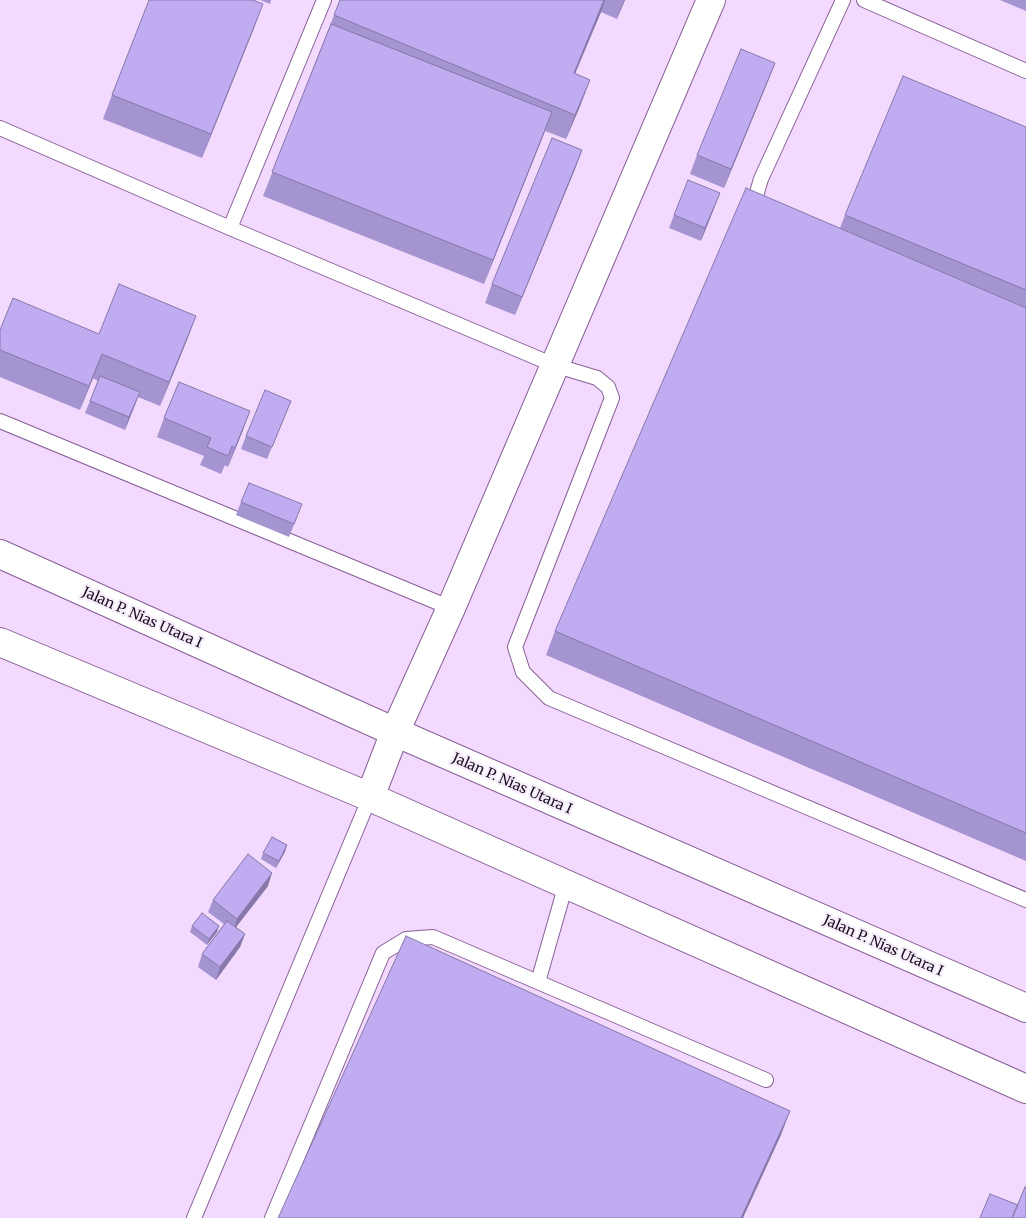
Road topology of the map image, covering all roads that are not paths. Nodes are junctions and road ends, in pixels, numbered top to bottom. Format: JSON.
{"nodes":[{"id":1,"x":324,"y":0,"type":"edge"},
{"id":2,"x":711,"y":0,"type":"edge"},
{"id":3,"x":843,"y":0,"type":"edge"},
{"id":4,"x":864,"y":0,"type":"edge"},
{"id":5,"x":1026,"y":71,"type":"edge"},
{"id":6,"x":0,"y":128,"type":"edge"},
{"id":7,"x":769,"y":220,"type":"edge"},
{"id":8,"x":230,"y":228,"type":"junction"},
{"id":9,"x":554,"y":365,"type":"junction"},
{"id":10,"x":0,"y":421,"type":"edge"},
{"id":11,"x":0,"y":554,"type":"edge"},
{"id":12,"x":451,"y":608,"type":"junction"},
{"id":13,"x":0,"y":642,"type":"edge"},
{"id":14,"x":395,"y":732,"type":"junction"},
{"id":15,"x":370,"y":797,"type":"junction"},
{"id":16,"x":566,"y":884,"type":"junction"},
{"id":17,"x":1026,"y":900,"type":"edge"},
{"id":18,"x":538,"y":982,"type":"junction"},
{"id":19,"x":1026,"y":1008,"type":"edge"},
{"id":20,"x":766,"y":1080,"type":"dead end"},
{"id":21,"x":1026,"y":1089,"type":"edge"},
{"id":22,"x":194,"y":1218,"type":"edge"},
{"id":23,"x":272,"y":1218,"type":"edge"}],
"edges":[{"from":1,"to":8,"type":"lane"},
{"from":2,"to":9,"type":"street"},
{"from":3,"to":7,"type":"lane"},
{"from":4,"to":5,"type":"lane"},
{"from":6,"to":8,"type":"lane"},
{"from":8,"to":9,"type":"lane"},
{"from":9,"to":12,"type":"street"},
{"from":9,"to":17,"type":"lane"},
{"from":10,"to":12,"type":"lane"},
{"from":11,"to":14,"type":"street","name":"Jalan P. Nias Utara I"},
{"from":12,"to":14,"type":"street"},
{"from":13,"to":15,"type":"street"},
{"from":14,"to":15,"type":"street"},
{"from":14,"to":19,"type":"street","name":"Jalan P. Nias Utara I"},
{"from":15,"to":16,"type":"street"},
{"from":15,"to":22,"type":"lane"},
{"from":16,"to":18,"type":"lane"},
{"from":16,"to":21,"type":"street"},
{"from":18,"to":20,"type":"lane"},
{"from":18,"to":23,"type":"lane"}]}
